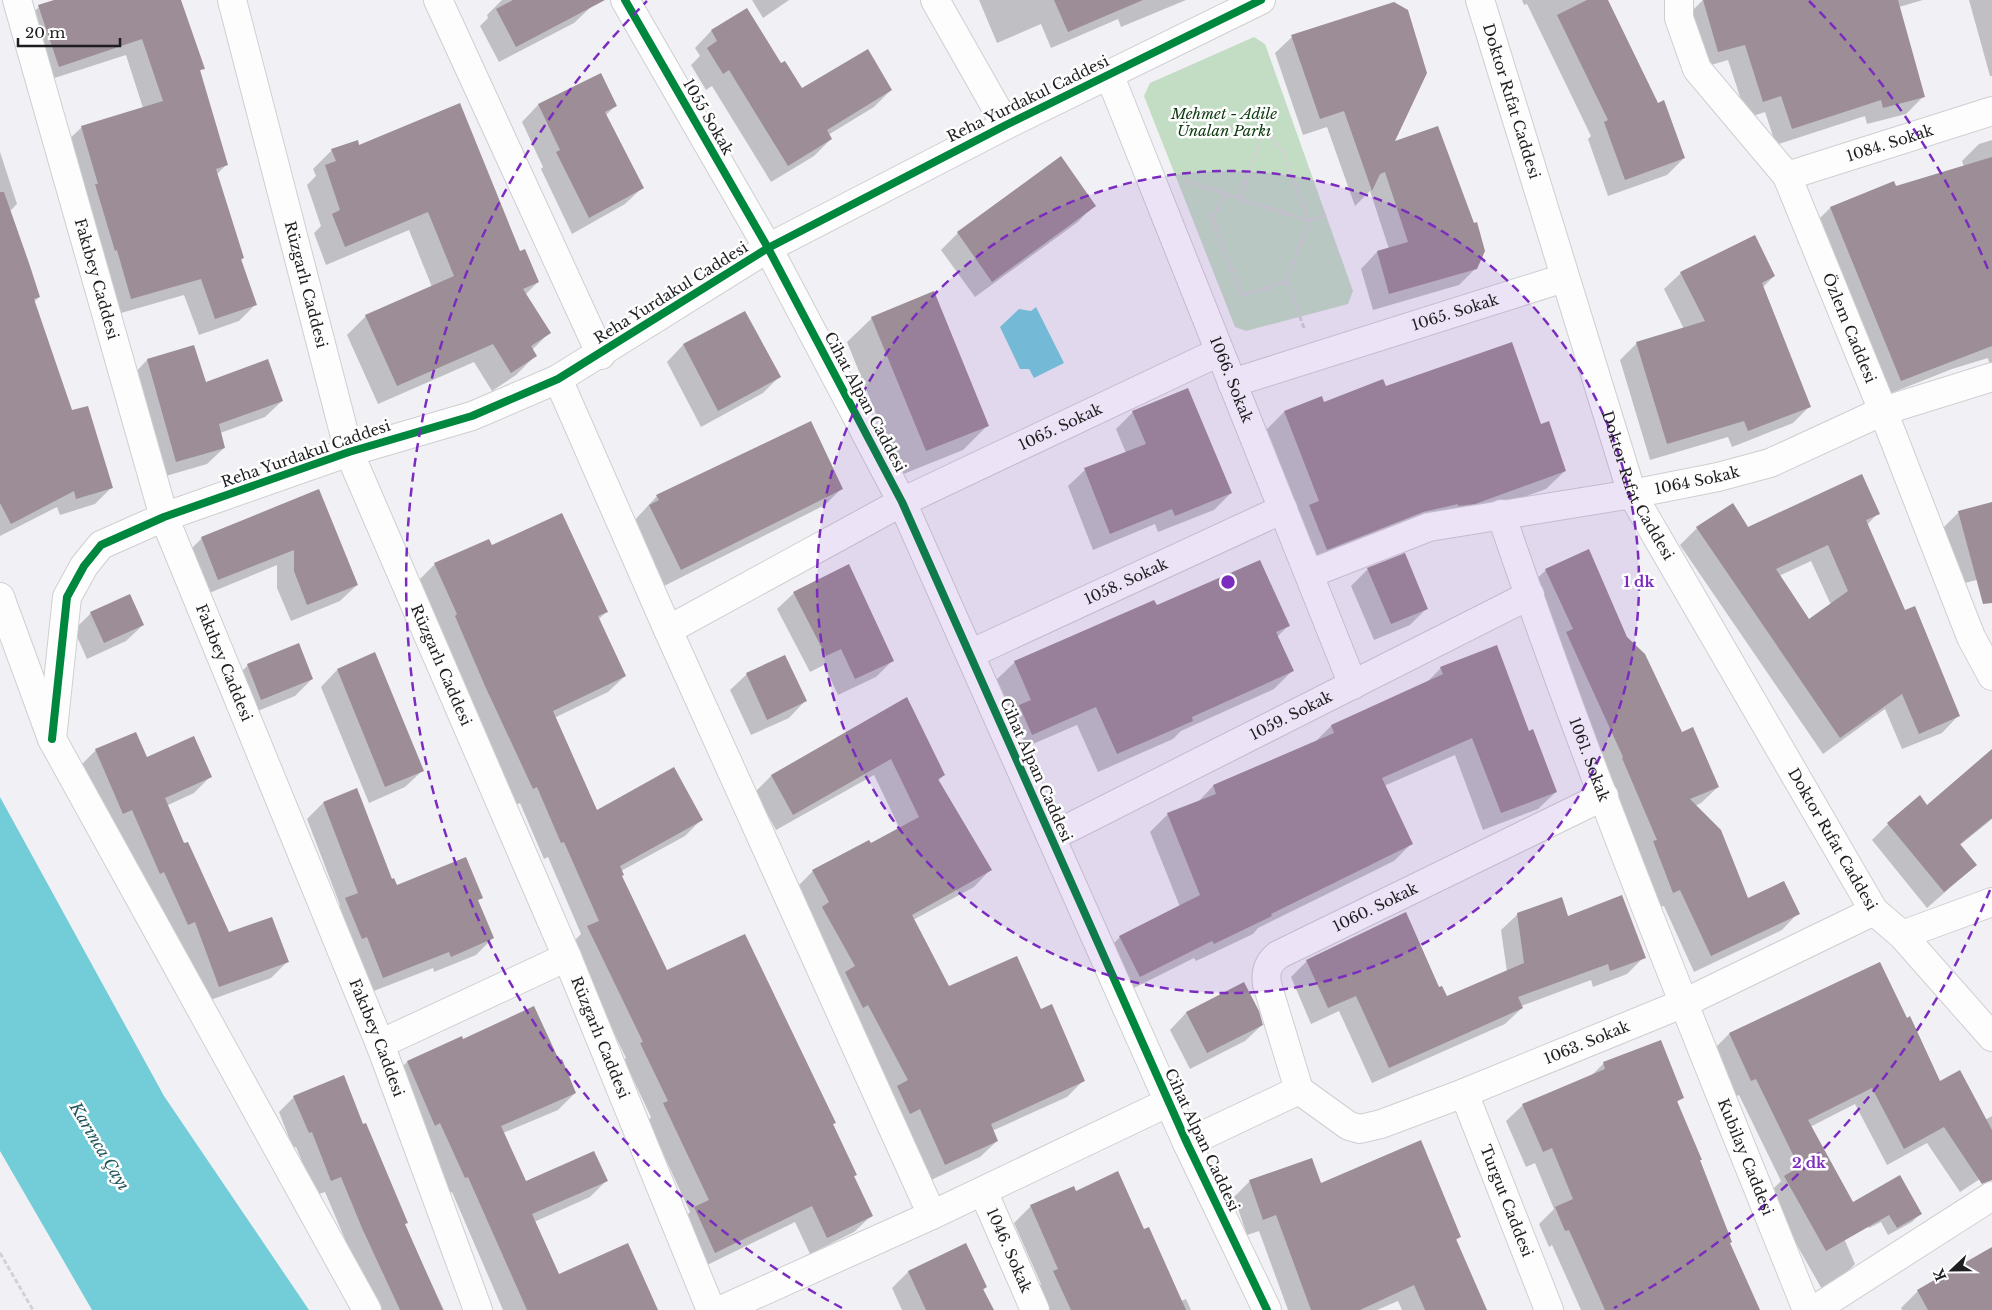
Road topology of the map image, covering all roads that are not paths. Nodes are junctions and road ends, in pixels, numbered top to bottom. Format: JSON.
{"nodes":[{"id":1,"x":17,"y":0,"type":"edge"},
{"id":2,"x":232,"y":0,"type":"edge"},
{"id":3,"x":438,"y":0,"type":"edge"},
{"id":4,"x":625,"y":0,"type":"edge"},
{"id":5,"x":934,"y":0,"type":"edge"},
{"id":6,"x":1261,"y":0,"type":"edge"},
{"id":7,"x":1480,"y":0,"type":"edge"},
{"id":8,"x":1679,"y":0,"type":"edge"},
{"id":9,"x":1109,"y":74,"type":"junction"},
{"id":10,"x":1992,"y":111,"type":"edge"},
{"id":11,"x":1006,"y":125,"type":"junction"},
{"id":12,"x":1787,"y":176,"type":"junction"},
{"id":13,"x":768,"y":248,"type":"junction"},
{"id":14,"x":1564,"y":278,"type":"junction"},
{"id":15,"x":1219,"y":352,"type":"junction"},
{"id":16,"x":601,"y":354,"type":"junction"},
{"id":17,"x":1992,"y":377,"type":"edge"},
{"id":18,"x":558,"y":379,"type":"junction"},
{"id":19,"x":1232,"y":382,"type":"junction"},
{"id":20,"x":1884,"y":411,"type":"junction"},
{"id":21,"x":349,"y":452,"type":"junction"},
{"id":22,"x":1632,"y":494,"type":"junction"},
{"id":23,"x":902,"y":502,"type":"junction"},
{"id":24,"x":1283,"y":510,"type":"junction"},
{"id":25,"x":1501,"y":514,"type":"junction"},
{"id":26,"x":164,"y":517,"type":"junction"},
{"id":27,"x":1309,"y":574,"type":"junction"},
{"id":28,"x":1530,"y":595,"type":"junction"},
{"id":29,"x":0,"y":597,"type":"edge"},
{"id":30,"x":668,"y":630,"type":"junction"},
{"id":31,"x":1982,"y":634,"type":"edge"},
{"id":32,"x":970,"y":654,"type":"junction"},
{"id":33,"x":1992,"y":676,"type":"edge"},
{"id":34,"x":1353,"y":684,"type":"junction"},
{"id":35,"x":52,"y":739,"type":"junction"},
{"id":36,"x":1604,"y":796,"type":"junction"},
{"id":37,"x":1051,"y":837,"type":"junction"},
{"id":38,"x":1992,"y":902,"type":"edge"},
{"id":39,"x":1874,"y":911,"type":"junction"},
{"id":40,"x":1902,"y":934,"type":"junction"},
{"id":41,"x":567,"y":957,"type":"junction"},
{"id":42,"x":1684,"y":1003,"type":"junction"},
{"id":43,"x":1992,"y":1036,"type":"edge"},
{"id":44,"x":380,"y":1044,"type":"junction"},
{"id":45,"x":1299,"y":1090,"type":"junction"},
{"id":46,"x":1464,"y":1093,"type":"junction"},
{"id":47,"x":1169,"y":1102,"type":"junction"},
{"id":48,"x":1187,"y":1143,"type":"junction"},
{"id":49,"x":984,"y":1191,"type":"junction"},
{"id":50,"x":1992,"y":1196,"type":"edge"},
{"id":51,"x":932,"y":1215,"type":"junction"},
{"id":52,"x":367,"y":1310,"type":"edge"},
{"id":53,"x":478,"y":1310,"type":"edge"},
{"id":54,"x":711,"y":1310,"type":"edge"},
{"id":55,"x":722,"y":1310,"type":"edge"},
{"id":56,"x":1035,"y":1310,"type":"edge"},
{"id":57,"x":1267,"y":1310,"type":"edge"},
{"id":58,"x":1549,"y":1310,"type":"edge"},
{"id":59,"x":1807,"y":1310,"type":"edge"},
{"id":60,"x":1814,"y":1310,"type":"edge"}],
"edges":[{"from":1,"to":26,"type":"street","name":"Fakıbey Caddesi"},
{"from":2,"to":21,"type":"street","name":"Rüzgarlı Caddesi"},
{"from":3,"to":16,"type":"street"},
{"from":4,"to":13,"type":"street","name":"1055 Sokak"},
{"from":5,"to":11,"type":"street"},
{"from":6,"to":9,"type":"street","name":"Reha Yurdakul Caddesi"},
{"from":7,"to":14,"type":"street","name":"Doktor Rıfat Caddesi"},
{"from":8,"to":12,"type":"street","name":"Özlem Caddesi"},
{"from":9,"to":11,"type":"street","name":"Reha Yurdakul Caddesi"},
{"from":9,"to":15,"type":"street","name":"1066. Sokak"},
{"from":10,"to":12,"type":"street","name":"1084. Sokak"},
{"from":11,"to":13,"type":"street","name":"Reha Yurdakul Caddesi"},
{"from":12,"to":20,"type":"street","name":"Özlem Caddesi"},
{"from":13,"to":16,"type":"street","name":"Reha Yurdakul Caddesi"},
{"from":13,"to":23,"type":"street","name":"Cihat Alpan Caddesi"},
{"from":14,"to":19,"type":"street","name":"1065. Sokak"},
{"from":14,"to":22,"type":"street","name":"Doktor Rıfat Caddesi"},
{"from":15,"to":19,"type":"street","name":"1066. Sokak"},
{"from":15,"to":23,"type":"street","name":"1065. Sokak"},
{"from":16,"to":18,"type":"street","name":"Reha Yurdakul Caddesi"},
{"from":17,"to":20,"type":"street","name":"1064 Sokak"},
{"from":18,"to":21,"type":"street","name":"Reha Yurdakul Caddesi"},
{"from":18,"to":30,"type":"street"},
{"from":19,"to":24,"type":"street","name":"1066. Sokak"},
{"from":20,"to":22,"type":"street","name":"1064 Sokak"},
{"from":20,"to":31,"type":"street","name":"Özlem Caddesi"},
{"from":21,"to":26,"type":"street","name":"Reha Yurdakul Caddesi"},
{"from":21,"to":41,"type":"street","name":"Rüzgarlı Caddesi"},
{"from":22,"to":25,"type":"street","name":"1064 Sokak"},
{"from":22,"to":39,"type":"street","name":"Doktor Rıfat Caddesi"},
{"from":23,"to":30,"type":"street","name":"1065. Sokak"},
{"from":23,"to":32,"type":"street","name":"Cihat Alpan Caddesi"},
{"from":24,"to":27,"type":"street","name":"1066. Sokak"},
{"from":24,"to":32,"type":"street","name":"1058. Sokak"},
{"from":25,"to":27,"type":"street","name":"1064 Sokak"},
{"from":25,"to":28,"type":"street","name":"1061. Sokak"},
{"from":26,"to":35,"type":"street","name":"Reha Yurdakul Caddesi"},
{"from":26,"to":44,"type":"street","name":"Fakıbey Caddesi"},
{"from":27,"to":34,"type":"street","name":"1066. Sokak"},
{"from":28,"to":34,"type":"street","name":"1059. Sokak"},
{"from":28,"to":36,"type":"street","name":"1061. Sokak"},
{"from":29,"to":35,"type":"street"},
{"from":30,"to":51,"type":"street"},
{"from":31,"to":33,"type":"street","name":"Özlem Caddesi"},
{"from":32,"to":37,"type":"street","name":"Cihat Alpan Caddesi"},
{"from":34,"to":37,"type":"street","name":"1059. Sokak"},
{"from":35,"to":52,"type":"street"},
{"from":36,"to":42,"type":"street","name":"1061. Sokak"},
{"from":36,"to":45,"type":"street","name":"1060. Sokak"},
{"from":37,"to":47,"type":"street","name":"Cihat Alpan Caddesi"},
{"from":38,"to":40,"type":"street"},
{"from":39,"to":40,"type":"street","name":"Doktor Rıfat Caddesi"},
{"from":39,"to":42,"type":"street","name":"1063. Sokak"},
{"from":40,"to":43,"type":"street","name":"Doktor Rıfat Caddesi"},
{"from":41,"to":44,"type":"street"},
{"from":41,"to":54,"type":"street","name":"Rüzgarlı Caddesi"},
{"from":42,"to":46,"type":"street","name":"1063. Sokak"},
{"from":42,"to":59,"type":"street","name":"Kubilay Caddesi"},
{"from":44,"to":53,"type":"street","name":"Fakıbey Caddesi"},
{"from":45,"to":46,"type":"street","name":"1063. Sokak"},
{"from":45,"to":48,"type":"street"},
{"from":46,"to":58,"type":"street","name":"Turgut Caddesi"},
{"from":47,"to":48,"type":"street","name":"Cihat Alpan Caddesi"},
{"from":47,"to":49,"type":"street"},
{"from":48,"to":57,"type":"street","name":"Cihat Alpan Caddesi"},
{"from":49,"to":51,"type":"street"},
{"from":49,"to":56,"type":"street","name":"1046. Sokak"},
{"from":50,"to":60,"type":"street"},
{"from":51,"to":55,"type":"street"}]}
